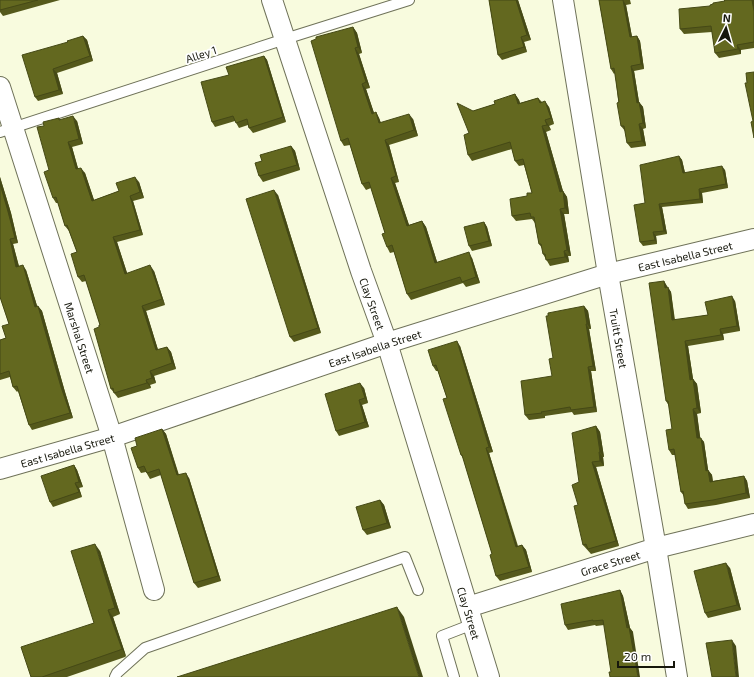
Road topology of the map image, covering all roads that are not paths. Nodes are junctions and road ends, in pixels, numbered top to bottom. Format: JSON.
{"nodes":[{"id":1,"x":272,"y":0,"type":"edge"},
{"id":2,"x":409,"y":0,"type":"edge"},
{"id":3,"x":563,"y":0,"type":"edge"},
{"id":4,"x":284,"y":39,"type":"junction"},
{"id":5,"x":0,"y":87,"type":"edge"},
{"id":6,"x":7,"y":130,"type":"edge"},
{"id":7,"x":754,"y":239,"type":"edge"},
{"id":8,"x":608,"y":274,"type":"junction"},
{"id":9,"x":387,"y":344,"type":"junction"},
{"id":10,"x":112,"y":437,"type":"junction"},
{"id":11,"x":0,"y":469,"type":"edge"},
{"id":12,"x":754,"y":524,"type":"edge"},
{"id":13,"x":656,"y":548,"type":"junction"},
{"id":14,"x":154,"y":590,"type":"dead end"},
{"id":15,"x":418,"y":590,"type":"dead end"},
{"id":16,"x":470,"y":616,"type":"junction"},
{"id":17,"x":115,"y":677,"type":"edge"},
{"id":18,"x":454,"y":677,"type":"edge"},
{"id":19,"x":489,"y":677,"type":"edge"},
{"id":20,"x":677,"y":677,"type":"edge"}],
"edges":[{"from":1,"to":4,"type":"street","name":"Clay Street"},
{"from":2,"to":4,"type":"lane","name":"Alley 1"},
{"from":3,"to":8,"type":"street","name":"Truitt Street"},
{"from":4,"to":6,"type":"lane","name":"Alley 1"},
{"from":4,"to":9,"type":"street","name":"Clay Street"},
{"from":5,"to":6,"type":"street","name":"Marshal Street"},
{"from":6,"to":10,"type":"street","name":"Marshal Street"},
{"from":7,"to":8,"type":"street","name":"East Isabella Street"},
{"from":8,"to":9,"type":"street","name":"East Isabella Street"},
{"from":8,"to":13,"type":"street","name":"Truitt Street"},
{"from":9,"to":10,"type":"street","name":"East Isabella Street"},
{"from":9,"to":16,"type":"street","name":"Clay Street"},
{"from":10,"to":11,"type":"street","name":"East Isabella Street"},
{"from":10,"to":14,"type":"street","name":"Marshal Street"},
{"from":12,"to":13,"type":"street","name":"Grace Street"},
{"from":13,"to":16,"type":"street","name":"Grace Street"},
{"from":13,"to":20,"type":"street","name":"Truitt Street"},
{"from":15,"to":17,"type":"lane"},
{"from":16,"to":18,"type":"lane"},
{"from":16,"to":19,"type":"street","name":"Clay Street"}]}
